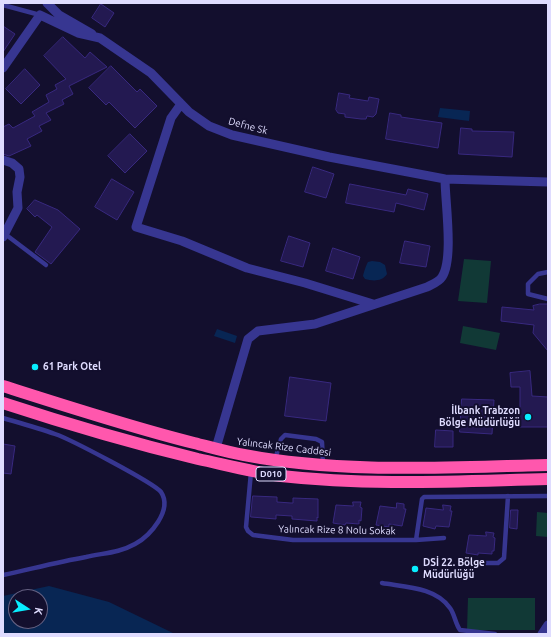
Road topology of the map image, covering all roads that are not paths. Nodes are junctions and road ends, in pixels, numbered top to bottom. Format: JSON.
{"nodes":[{"id":1,"x":47,"y":3,"type":"edge"},
{"id":2,"x":3,"y":5,"type":"edge"},
{"id":3,"x":40,"y":15,"type":"junction"},
{"id":4,"x":100,"y":38,"type":"junction"},
{"id":5,"x":3,"y":68,"type":"edge"},
{"id":6,"x":181,"y":104,"type":"junction"},
{"id":7,"x":3,"y":160,"type":"edge"},
{"id":8,"x":445,"y":179,"type":"junction"},
{"id":9,"x":548,"y":182,"type":"edge"},
{"id":10,"x":4,"y":235,"type":"edge"},
{"id":11,"x":46,"y":265,"type":"dead end"},
{"id":12,"x":548,"y":272,"type":"edge"},
{"id":13,"x":548,"y":300,"type":"edge"},
{"id":14,"x":374,"y":304,"type":"junction"},
{"id":15,"x":3,"y":386,"type":"edge"},
{"id":16,"x":3,"y":403,"type":"edge"},
{"id":17,"x":3,"y":418,"type":"edge"},
{"id":18,"x":216,"y":448,"type":"junction"},
{"id":19,"x":275,"y":460,"type":"junction"},
{"id":20,"x":323,"y":465,"type":"junction"},
{"id":21,"x":548,"y":465,"type":"edge"},
{"id":22,"x":251,"y":470,"type":"junction"},
{"id":23,"x":548,"y":479,"type":"edge"},
{"id":24,"x":508,"y":496,"type":"junction"},
{"id":25,"x":548,"y":496,"type":"edge"},
{"id":26,"x":444,"y":538,"type":"dead end"},
{"id":27,"x":416,"y":540,"type":"junction"},
{"id":28,"x":469,"y":562,"type":"dead end"},
{"id":29,"x":3,"y":575,"type":"edge"},
{"id":30,"x":382,"y":583,"type":"dead end"},
{"id":31,"x":548,"y":625,"type":"edge"},
{"id":32,"x":495,"y":634,"type":"edge"},
{"id":33,"x":542,"y":634,"type":"edge"}],
"edges":[{"from":1,"to":4,"type":"street"},
{"from":2,"to":3,"type":"lane"},
{"from":3,"to":4,"type":"street","name":"Defne Sk"},
{"from":3,"to":5,"type":"street"},
{"from":4,"to":6,"type":"street","name":"Defne Sk"},
{"from":6,"to":8,"type":"street","name":"Defne Sk"},
{"from":6,"to":14,"type":"street"},
{"from":7,"to":10,"type":"street"},
{"from":8,"to":9,"type":"street","name":"Defne Sk"},
{"from":8,"to":14,"type":"street"},
{"from":10,"to":11,"type":"lane"},
{"from":12,"to":13,"type":"lane"},
{"from":14,"to":18,"type":"street"},
{"from":15,"to":18,"type":"highway","name":"Yalıncak Rize Caddesi"},
{"from":16,"to":22,"type":"highway","number":"D010"},
{"from":17,"to":29,"type":"lane"},
{"from":18,"to":19,"type":"highway","name":"Yalıncak Rize Caddesi"},
{"from":19,"to":20,"type":"highway","name":"Yalıncak Rize Caddesi"},
{"from":19,"to":20,"type":"lane"},
{"from":20,"to":21,"type":"highway","name":"Yalıncak Rize Caddesi"},
{"from":22,"to":23,"type":"highway","number":"D010"},
{"from":22,"to":27,"type":"lane","name":"Yalıncak Rize 8 Nolu Sokak"},
{"from":24,"to":25,"type":"lane"},
{"from":24,"to":27,"type":"lane"},
{"from":24,"to":28,"type":"lane"},
{"from":26,"to":27,"type":"lane","name":"Yalıncak Rize 8 Nolu Sokak"},
{"from":30,"to":32,"type":"lane"},
{"from":31,"to":33,"type":"street"}]}
